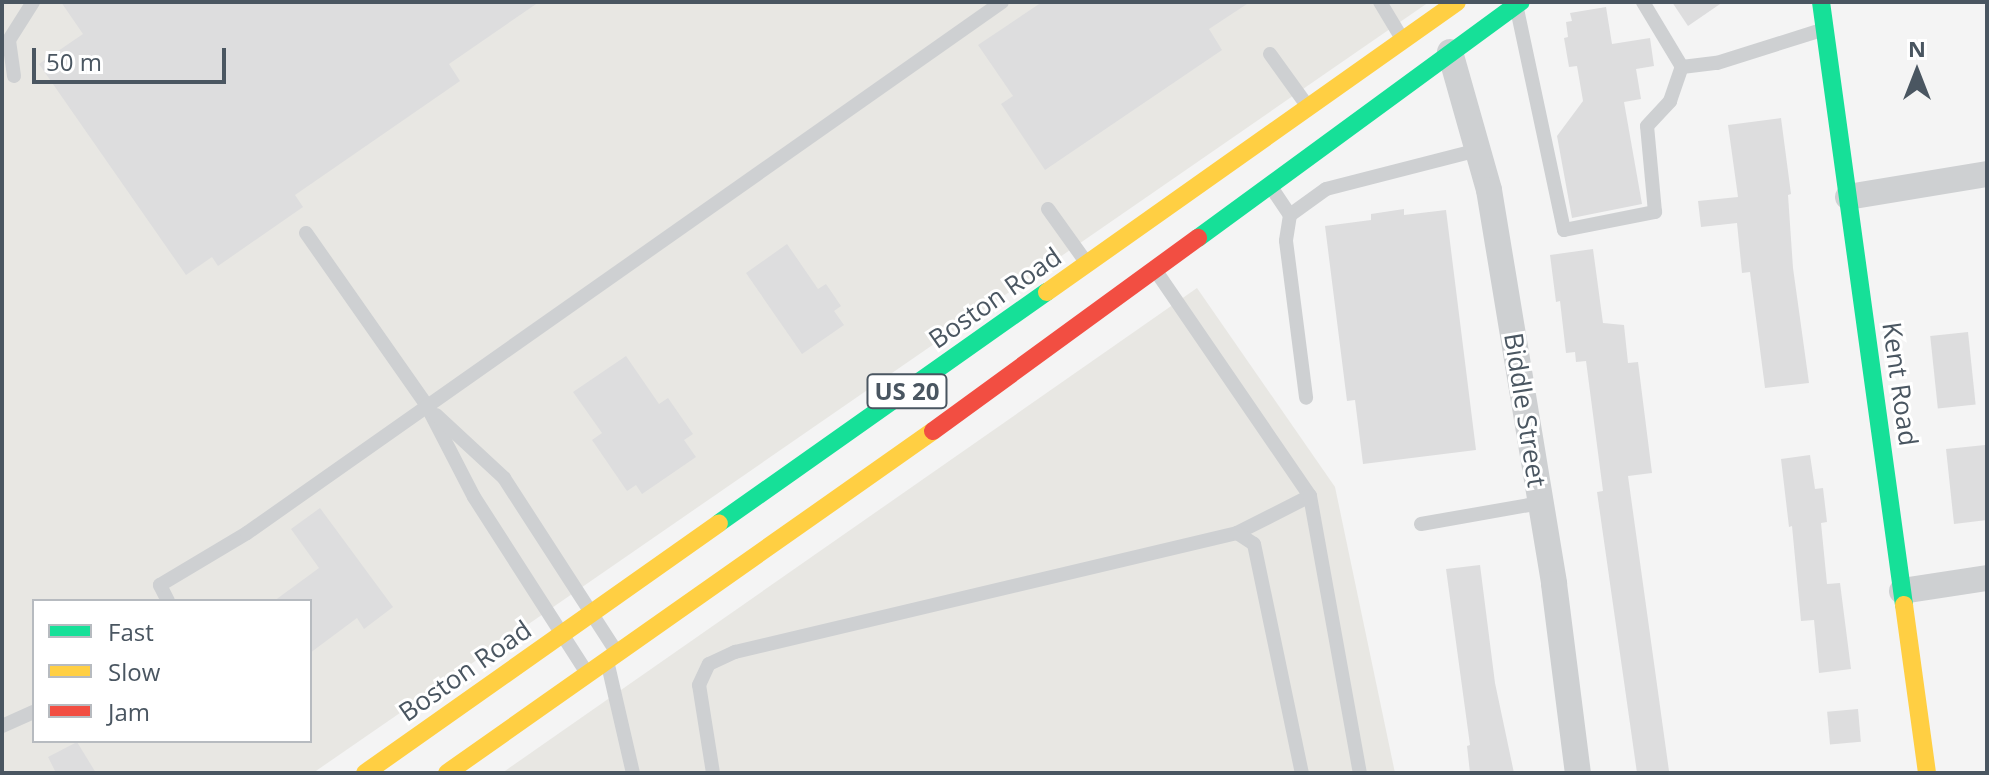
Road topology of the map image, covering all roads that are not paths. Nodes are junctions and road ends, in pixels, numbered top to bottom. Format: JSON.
{"nodes":[{"id":1,"x":33,"y":2,"type":"edge"},
{"id":2,"x":1002,"y":2,"type":"edge"},
{"id":3,"x":1380,"y":2,"type":"edge"},
{"id":4,"x":1457,"y":2,"type":"edge"},
{"id":5,"x":1643,"y":2,"type":"edge"},
{"id":6,"x":1821,"y":2,"type":"edge"},
{"id":7,"x":1519,"y":4,"type":"edge"},
{"id":8,"x":1825,"y":29,"type":"junction"},
{"id":9,"x":1403,"y":41,"type":"junction"},
{"id":10,"x":1450,"y":52,"type":"junction"},
{"id":11,"x":1270,"y":54,"type":"dead end"},
{"id":12,"x":1682,"y":67,"type":"junction"},
{"id":13,"x":14,"y":76,"type":"dead end"},
{"id":14,"x":1308,"y":108,"type":"junction"},
{"id":15,"x":1478,"y":150,"type":"junction"},
{"id":16,"x":1987,"y":174,"type":"edge"},
{"id":17,"x":1270,"y":186,"type":"junction"},
{"id":18,"x":1848,"y":197,"type":"junction"},
{"id":19,"x":1048,"y":209,"type":"dead end"},
{"id":20,"x":1290,"y":215,"type":"junction"},
{"id":21,"x":306,"y":233,"type":"dead end"},
{"id":22,"x":1088,"y":265,"type":"junction"},
{"id":23,"x":1155,"y":271,"type":"junction"},
{"id":24,"x":1306,"y":398,"type":"dead end"},
{"id":25,"x":427,"y":406,"type":"junction"},
{"id":26,"x":1310,"y":496,"type":"junction"},
{"id":27,"x":1540,"y":503,"type":"junction"},
{"id":28,"x":1421,"y":524,"type":"dead end"},
{"id":29,"x":1237,"y":533,"type":"junction"},
{"id":30,"x":1987,"y":578,"type":"edge"},
{"id":31,"x":1902,"y":591,"type":"junction"},
{"id":32,"x":167,"y":599,"type":"edge"},
{"id":33,"x":594,"y":613,"type":"junction"},
{"id":34,"x":564,"y":634,"type":"junction"},
{"id":35,"x":612,"y":657,"type":"junction"},
{"id":36,"x":588,"y":675,"type":"junction"},
{"id":37,"x":32,"y":713,"type":"edge"},
{"id":38,"x":2,"y":726,"type":"edge"},
{"id":39,"x":365,"y":773,"type":"edge"},
{"id":40,"x":447,"y":773,"type":"edge"},
{"id":41,"x":633,"y":773,"type":"edge"},
{"id":42,"x":713,"y":773,"type":"edge"},
{"id":43,"x":1302,"y":773,"type":"edge"},
{"id":44,"x":1360,"y":773,"type":"edge"},
{"id":45,"x":1578,"y":773,"type":"edge"},
{"id":46,"x":1927,"y":773,"type":"edge"}],
"edges":[{"from":1,"to":13,"type":"lane"},
{"from":2,"to":25,"type":"lane"},
{"from":3,"to":9,"type":"lane"},
{"from":4,"to":9,"type":"main road","name":"Boston Road","number":"US 20"},
{"from":5,"to":12,"type":"lane"},
{"from":6,"to":8,"type":"main road","name":"Kent Road"},
{"from":7,"to":10,"type":"main road","number":"US 20"},
{"from":7,"to":12,"type":"lane"},
{"from":8,"to":12,"type":"lane"},
{"from":8,"to":18,"type":"main road","name":"Kent Road"},
{"from":9,"to":14,"type":"main road","name":"Boston Road","number":"US 20"},
{"from":10,"to":15,"type":"street","name":"Biddle Street"},
{"from":10,"to":17,"type":"main road","number":"US 20"},
{"from":11,"to":14,"type":"lane"},
{"from":14,"to":22,"type":"main road","name":"Boston Road","number":"US 20"},
{"from":15,"to":20,"type":"lane"},
{"from":15,"to":27,"type":"street","name":"Biddle Street"},
{"from":16,"to":18,"type":"street"},
{"from":17,"to":20,"type":"lane"},
{"from":17,"to":23,"type":"main road","number":"US 20"},
{"from":18,"to":31,"type":"main road","name":"Kent Road"},
{"from":19,"to":22,"type":"lane"},
{"from":20,"to":24,"type":"lane"},
{"from":21,"to":25,"type":"lane"},
{"from":22,"to":33,"type":"main road","name":"Boston Road","number":"US 20"},
{"from":23,"to":26,"type":"lane"},
{"from":23,"to":35,"type":"main road","number":"US 20"},
{"from":25,"to":32,"type":"lane"},
{"from":25,"to":33,"type":"lane"},
{"from":25,"to":34,"type":"lane"},
{"from":26,"to":29,"type":"lane"},
{"from":26,"to":44,"type":"lane"},
{"from":27,"to":28,"type":"lane"},
{"from":27,"to":45,"type":"street","name":"Biddle Street"},
{"from":29,"to":42,"type":"lane"},
{"from":29,"to":43,"type":"lane"},
{"from":30,"to":31,"type":"street"},
{"from":31,"to":46,"type":"main road","name":"Kent Road"},
{"from":33,"to":34,"type":"main road","name":"Boston Road","number":"US 20"},
{"from":33,"to":35,"type":"lane"},
{"from":34,"to":36,"type":"lane"},
{"from":34,"to":39,"type":"main road","name":"Boston Road","number":"US 20"},
{"from":35,"to":36,"type":"main road","number":"US 20"},
{"from":35,"to":41,"type":"lane"},
{"from":36,"to":40,"type":"main road","number":"US 20"},
{"from":37,"to":38,"type":"lane"}]}
